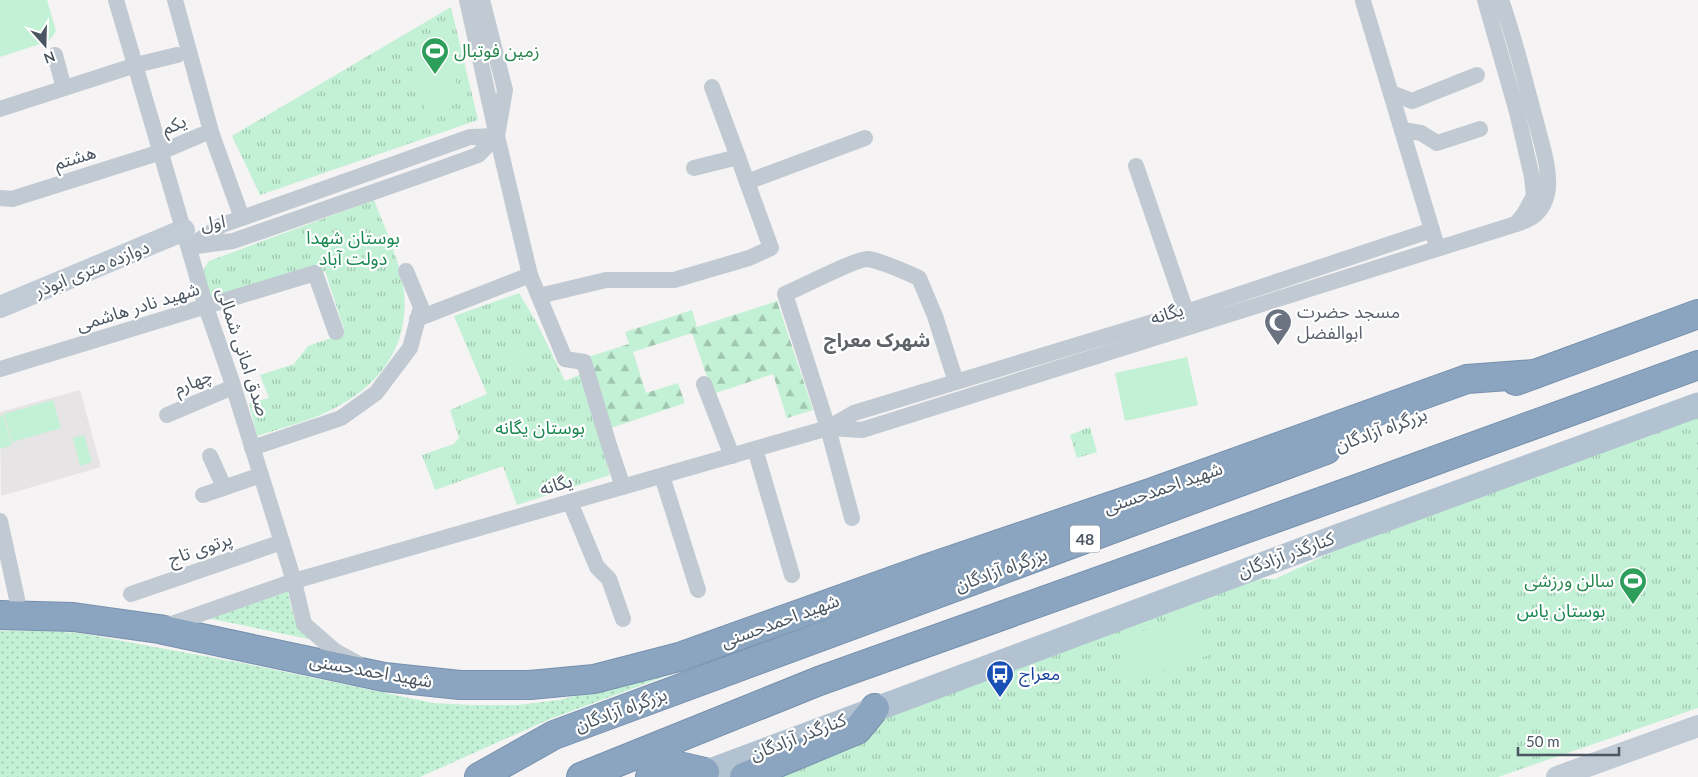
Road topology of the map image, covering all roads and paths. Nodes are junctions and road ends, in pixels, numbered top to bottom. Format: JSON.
{"nodes":[{"id":1,"x":116,"y":0,"type":"edge"},
{"id":2,"x":175,"y":0,"type":"edge"},
{"id":3,"x":466,"y":0,"type":"edge"},
{"id":4,"x":1485,"y":0,"type":"edge"},
{"id":5,"x":1501,"y":0,"type":"edge"},
{"id":6,"x":1363,"y":1,"type":"dead end"},
{"id":7,"x":483,"y":2,"type":"edge"},
{"id":8,"x":55,"y":55,"type":"dead end"},
{"id":9,"x":177,"y":55,"type":"dead end"},
{"id":10,"x":136,"y":65,"type":"junction"},
{"id":11,"x":1477,"y":76,"type":"dead end"},
{"id":12,"x":712,"y":87,"type":"dead end"},
{"id":13,"x":64,"y":88,"type":"junction"},
{"id":14,"x":1391,"y":93,"type":"junction"},
{"id":15,"x":0,"y":109,"type":"edge"},
{"id":16,"x":1480,"y":129,"type":"dead end"},
{"id":17,"x":1402,"y":130,"type":"junction"},
{"id":18,"x":202,"y":135,"type":"dead end"},
{"id":19,"x":497,"y":136,"type":"junction"},
{"id":20,"x":865,"y":138,"type":"dead end"},
{"id":21,"x":161,"y":152,"type":"junction"},
{"id":22,"x":738,"y":157,"type":"junction"},
{"id":23,"x":1136,"y":166,"type":"dead end"},
{"id":24,"x":694,"y":168,"type":"dead end"},
{"id":25,"x":747,"y":182,"type":"junction"},
{"id":26,"x":0,"y":198,"type":"edge"},
{"id":27,"x":242,"y":218,"type":"junction"},
{"id":28,"x":1516,"y":224,"type":"junction"},
{"id":29,"x":1432,"y":230,"type":"junction"},
{"id":30,"x":187,"y":239,"type":"junction"},
{"id":31,"x":1438,"y":249,"type":"junction"},
{"id":32,"x":406,"y":271,"type":"dead end"},
{"id":33,"x":530,"y":275,"type":"junction"},
{"id":34,"x":539,"y":296,"type":"junction"},
{"id":35,"x":0,"y":307,"type":"edge"},
{"id":36,"x":206,"y":307,"type":"junction"},
{"id":37,"x":1698,"y":314,"type":"edge"},
{"id":38,"x":417,"y":319,"type":"junction"},
{"id":39,"x":1189,"y":320,"type":"junction"},
{"id":40,"x":336,"y":332,"type":"dead end"},
{"id":41,"x":1698,"y":365,"type":"edge"},
{"id":42,"x":0,"y":369,"type":"edge"},
{"id":43,"x":1534,"y":374,"type":"junction"},
{"id":44,"x":956,"y":382,"type":"junction"},
{"id":45,"x":704,"y":384,"type":"dead end"},
{"id":46,"x":233,"y":387,"type":"junction"},
{"id":47,"x":1698,"y":405,"type":"edge"},
{"id":48,"x":168,"y":415,"type":"dead end"},
{"id":49,"x":828,"y":428,"type":"junction"},
{"id":50,"x":252,"y":448,"type":"junction"},
{"id":51,"x":755,"y":449,"type":"junction"},
{"id":52,"x":210,"y":456,"type":"dead end"},
{"id":53,"x":732,"y":456,"type":"junction"},
{"id":54,"x":261,"y":475,"type":"junction"},
{"id":55,"x":662,"y":476,"type":"junction"},
{"id":56,"x":623,"y":487,"type":"junction"},
{"id":57,"x":224,"y":488,"type":"junction"},
{"id":58,"x":203,"y":494,"type":"dead end"},
{"id":59,"x":570,"y":502,"type":"junction"},
{"id":60,"x":852,"y":518,"type":"dead end"},
{"id":61,"x":0,"y":521,"type":"edge"},
{"id":62,"x":282,"y":542,"type":"junction"},
{"id":63,"x":4,"y":553,"type":"edge"},
{"id":64,"x":792,"y":575,"type":"dead end"},
{"id":65,"x":294,"y":581,"type":"junction"},
{"id":66,"x":698,"y":590,"type":"dead end"},
{"id":67,"x":131,"y":594,"type":"dead end"},
{"id":68,"x":9,"y":607,"type":"edge"},
{"id":69,"x":623,"y":619,"type":"dead end"},
{"id":70,"x":159,"y":628,"type":"junction"},
{"id":71,"x":384,"y":677,"type":"junction"},
{"id":72,"x":874,"y":708,"type":"junction"},
{"id":73,"x":1698,"y":726,"type":"edge"},
{"id":74,"x":699,"y":774,"type":"edge"},
{"id":75,"x":1563,"y":776,"type":"edge"},
{"id":76,"x":479,"y":777,"type":"edge"},
{"id":77,"x":581,"y":777,"type":"edge"},
{"id":78,"x":650,"y":777,"type":"edge"},
{"id":79,"x":744,"y":777,"type":"edge"}],
"edges":[{"from":1,"to":10,"type":"street","name":"صدق امانی شمالی"},
{"from":2,"to":27,"type":"street"},
{"from":3,"to":19,"type":"street"},
{"from":4,"to":28,"type":"street"},
{"from":5,"to":28,"type":"street","name":"یگانه"},
{"from":6,"to":14,"type":"street"},
{"from":7,"to":19,"type":"street"},
{"from":8,"to":13,"type":"street"},
{"from":9,"to":10,"type":"street"},
{"from":10,"to":13,"type":"street"},
{"from":10,"to":21,"type":"street","name":"صدق امانی شمالی"},
{"from":11,"to":14,"type":"street"},
{"from":12,"to":22,"type":"street"},
{"from":13,"to":15,"type":"street"},
{"from":14,"to":17,"type":"street"},
{"from":16,"to":17,"type":"street"},
{"from":17,"to":29,"type":"street"},
{"from":18,"to":21,"type":"street","name":"یکم"},
{"from":19,"to":27,"type":"street","name":"اول"},
{"from":19,"to":30,"type":"street","name":"اول"},
{"from":19,"to":33,"type":"street"},
{"from":20,"to":25,"type":"street"},
{"from":21,"to":26,"type":"street","name":"هشتم"},
{"from":21,"to":30,"type":"street","name":"صدق امانی شمالی"},
{"from":22,"to":24,"type":"street"},
{"from":22,"to":25,"type":"street"},
{"from":23,"to":39,"type":"street"},
{"from":25,"to":34,"type":"street"},
{"from":27,"to":30,"type":"street","name":"اول"},
{"from":28,"to":31,"type":"street","name":"یگانه"},
{"from":29,"to":31,"type":"street"},
{"from":29,"to":39,"type":"street","name":"یگانه"},
{"from":30,"to":35,"type":"street","name":"دوازده متری ابوذر"},
{"from":30,"to":36,"type":"street","name":"صدق امانی شمالی"},
{"from":31,"to":39,"type":"street","name":"یگانه"},
{"from":32,"to":38,"type":"street"},
{"from":33,"to":34,"type":"street"},
{"from":33,"to":38,"type":"street"},
{"from":34,"to":56,"type":"street"},
{"from":36,"to":40,"type":"street","name":"شهید نادر هاشمی"},
{"from":36,"to":42,"type":"street","name":"شهید نادر هاشمی"},
{"from":36,"to":46,"type":"street","name":"صدق امانی شمالی"},
{"from":37,"to":43,"type":"highway","name":"بزرگراه آزادگان","number":"48"},
{"from":38,"to":50,"type":"street"},
{"from":39,"to":44,"type":"street","name":"یگانه"},
{"from":39,"to":49,"type":"street","name":"یگانه"},
{"from":41,"to":77,"type":"highway"},
{"from":43,"to":71,"type":"highway","name":"شهید احمدحسنی"},
{"from":43,"to":76,"type":"highway","name":"بزرگراه آزادگان","number":"48"},
{"from":44,"to":49,"type":"street","name":"یگانه"},
{"from":44,"to":49,"type":"street"},
{"from":45,"to":53,"type":"street"},
{"from":46,"to":48,"type":"street","name":"چهارم"},
{"from":46,"to":50,"type":"street","name":"صدق امانی شمالی"},
{"from":47,"to":72,"type":"main road","name":"کنارگذر آزادگان"},
{"from":49,"to":51,"type":"street","name":"یگانه"},
{"from":49,"to":60,"type":"street"},
{"from":50,"to":54,"type":"street","name":"صدق امانی شمالی"},
{"from":51,"to":53,"type":"street","name":"یگانه"},
{"from":51,"to":64,"type":"street"},
{"from":52,"to":57,"type":"street"},
{"from":53,"to":55,"type":"street","name":"یگانه"},
{"from":54,"to":57,"type":"street"},
{"from":54,"to":62,"type":"street","name":"صدق امانی شمالی"},
{"from":55,"to":56,"type":"street","name":"یگانه"},
{"from":55,"to":66,"type":"street"},
{"from":56,"to":59,"type":"street","name":"یگانه"},
{"from":57,"to":58,"type":"street"},
{"from":59,"to":65,"type":"street","name":"یگانه"},
{"from":59,"to":69,"type":"street"},
{"from":61,"to":63,"type":"street"},
{"from":62,"to":65,"type":"street","name":"صدق امانی شمالی"},
{"from":62,"to":67,"type":"street","name":"پرتوی تاج"},
{"from":63,"to":68,"type":"street"},
{"from":65,"to":70,"type":"street","name":"یگانه"},
{"from":65,"to":71,"type":"street","name":"صدق امانی شمالی"},
{"from":68,"to":70,"type":"highway","name":"شهید احمدحسنی"},
{"from":70,"to":71,"type":"highway","name":"شهید احمدحسنی"},
{"from":72,"to":74,"type":"main road","name":"کنارگذر آزادگان"},
{"from":72,"to":79,"type":"highway","name":"کنارگذر آزادگان"},
{"from":73,"to":75,"type":"street"},
{"from":74,"to":78,"type":"highway"}]}
